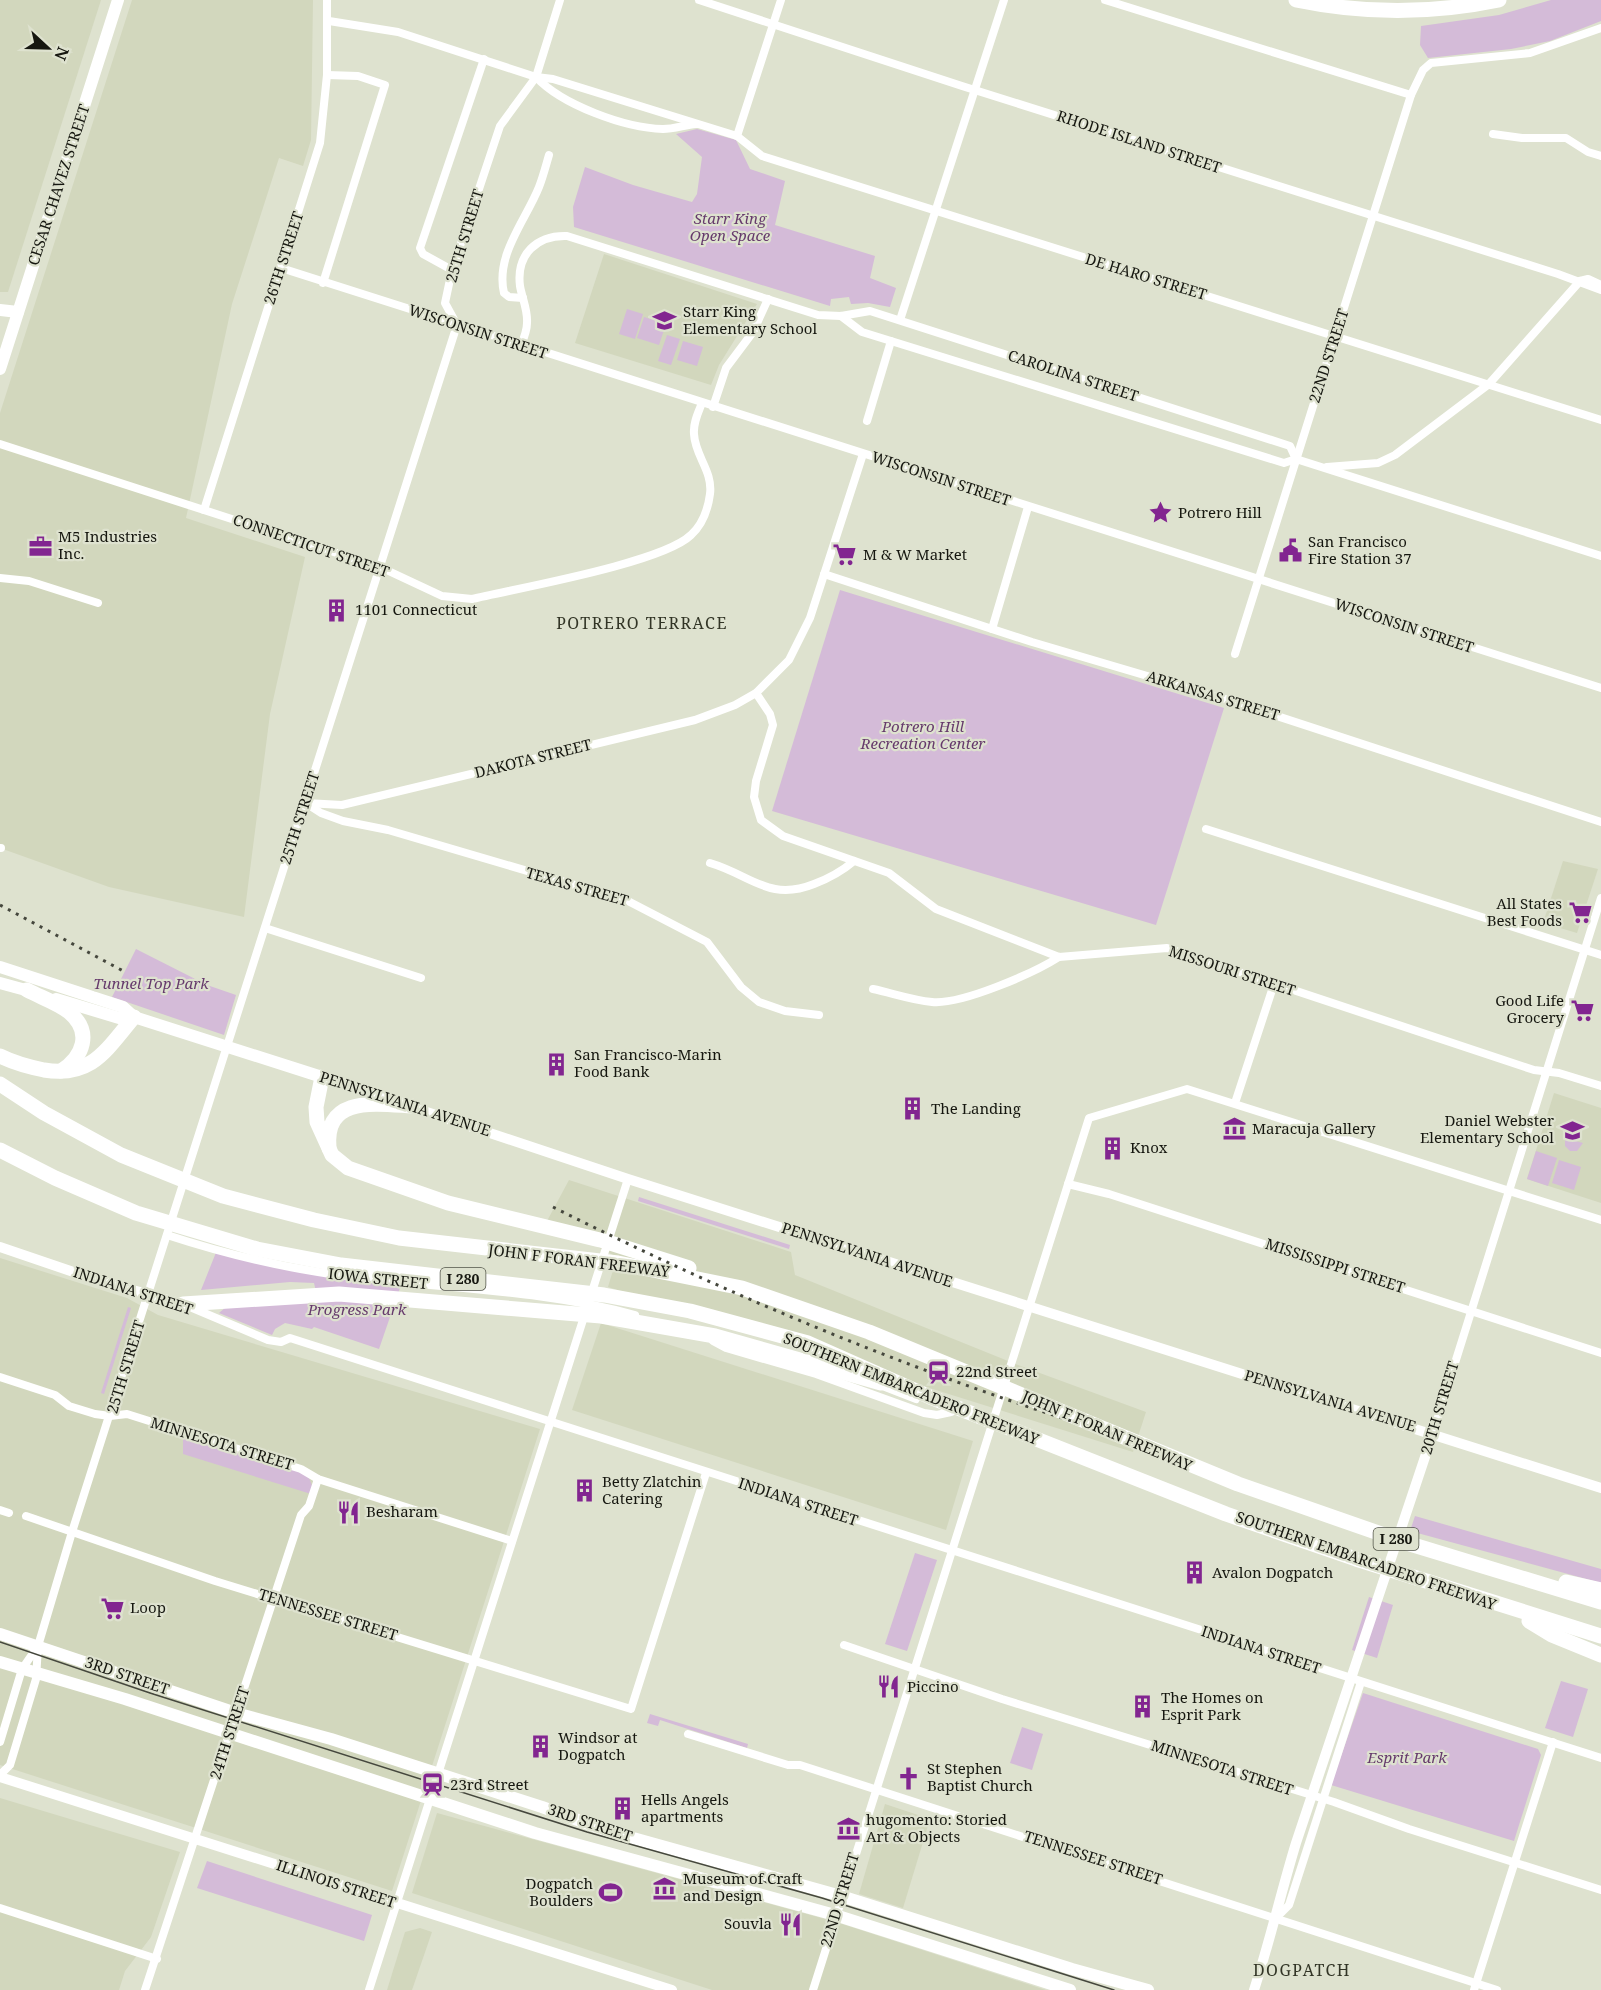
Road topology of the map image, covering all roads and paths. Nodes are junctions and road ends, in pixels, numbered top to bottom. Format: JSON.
{"nodes":[{"id":1,"x":118,"y":0,"type":"edge"},
{"id":2,"x":327,"y":0,"type":"edge"},
{"id":3,"x":560,"y":0,"type":"edge"},
{"id":4,"x":699,"y":0,"type":"edge"},
{"id":5,"x":781,"y":0,"type":"edge"},
{"id":6,"x":1004,"y":0,"type":"edge"},
{"id":7,"x":1105,"y":0,"type":"edge"},
{"id":8,"x":1296,"y":0,"type":"edge"},
{"id":9,"x":1499,"y":0,"type":"edge"},
{"id":10,"x":328,"y":21,"type":"junction"},
{"id":11,"x":774,"y":24,"type":"junction"},
{"id":12,"x":1601,"y":28,"type":"edge"},
{"id":13,"x":484,"y":59,"type":"junction"},
{"id":14,"x":327,"y":75,"type":"junction"},
{"id":15,"x":536,"y":77,"type":"junction"},
{"id":16,"x":975,"y":90,"type":"junction"},
{"id":17,"x":1411,"y":95,"type":"junction"},
{"id":18,"x":697,"y":123,"type":"junction"},
{"id":19,"x":1493,"y":134,"type":"dead end"},
{"id":20,"x":737,"y":136,"type":"junction"},
{"id":21,"x":549,"y":155,"type":"dead end"},
{"id":22,"x":1601,"y":156,"type":"edge"},
{"id":23,"x":935,"y":211,"type":"junction"},
{"id":24,"x":1373,"y":216,"type":"junction"},
{"id":25,"x":281,"y":268,"type":"junction"},
{"id":26,"x":452,"y":270,"type":"junction"},
{"id":27,"x":1580,"y":281,"type":"junction"},
{"id":28,"x":323,"y":283,"type":"junction"},
{"id":29,"x":1601,"y":285,"type":"edge"},
{"id":30,"x":1601,"y":290,"type":"edge"},
{"id":31,"x":523,"y":298,"type":"junction"},
{"id":32,"x":768,"y":299,"type":"junction"},
{"id":33,"x":0,"y":310,"type":"edge"},
{"id":34,"x":18,"y":312,"type":"junction"},
{"id":35,"x":841,"y":316,"type":"junction"},
{"id":36,"x":900,"y":320,"type":"junction"},
{"id":37,"x":457,"y":325,"type":"junction"},
{"id":38,"x":1335,"y":336,"type":"junction"},
{"id":39,"x":891,"y":342,"type":"junction"},
{"id":40,"x":521,"y":345,"type":"junction"},
{"id":41,"x":0,"y":369,"type":"edge"},
{"id":42,"x":1489,"y":384,"type":"junction"},
{"id":43,"x":702,"y":403,"type":"junction"},
{"id":44,"x":713,"y":407,"type":"junction"},
{"id":45,"x":1601,"y":420,"type":"edge"},
{"id":46,"x":867,"y":421,"type":"dead end"},
{"id":47,"x":0,"y":444,"type":"edge"},
{"id":48,"x":863,"y":454,"type":"junction"},
{"id":49,"x":1296,"y":459,"type":"junction"},
{"id":50,"x":1320,"y":468,"type":"junction"},
{"id":51,"x":1028,"y":507,"type":"junction"},
{"id":52,"x":204,"y":510,"type":"junction"},
{"id":53,"x":1601,"y":556,"type":"edge"},
{"id":54,"x":380,"y":567,"type":"junction"},
{"id":55,"x":824,"y":574,"type":"junction"},
{"id":56,"x":0,"y":578,"type":"edge"},
{"id":57,"x":1258,"y":580,"type":"junction"},
{"id":58,"x":98,"y":603,"type":"dead end"},
{"id":59,"x":992,"y":629,"type":"junction"},
{"id":60,"x":1234,"y":654,"type":"dead end"},
{"id":61,"x":1601,"y":688,"type":"edge"},
{"id":62,"x":756,"y":693,"type":"junction"},
{"id":63,"x":306,"y":803,"type":"junction"},
{"id":64,"x":1601,"y":822,"type":"edge"},
{"id":65,"x":1206,"y":830,"type":"dead end"},
{"id":66,"x":854,"y":861,"type":"junction"},
{"id":67,"x":710,"y":863,"type":"dead end"},
{"id":68,"x":1601,"y":898,"type":"edge"},
{"id":69,"x":265,"y":928,"type":"junction"},
{"id":70,"x":1584,"y":950,"type":"junction"},
{"id":71,"x":1601,"y":955,"type":"edge"},
{"id":72,"x":1059,"y":957,"type":"junction"},
{"id":73,"x":0,"y":967,"type":"edge"},
{"id":74,"x":421,"y":978,"type":"dead end"},
{"id":75,"x":0,"y":983,"type":"edge"},
{"id":76,"x":1274,"y":984,"type":"junction"},
{"id":77,"x":873,"y":989,"type":"dead end"},
{"id":78,"x":27,"y":990,"type":"junction"},
{"id":79,"x":819,"y":1015,"type":"dead end"},
{"id":80,"x":134,"y":1017,"type":"junction"},
{"id":81,"x":227,"y":1048,"type":"junction"},
{"id":82,"x":0,"y":1056,"type":"edge"},
{"id":83,"x":57,"y":1071,"type":"junction"},
{"id":84,"x":1546,"y":1072,"type":"junction"},
{"id":85,"x":322,"y":1077,"type":"junction"},
{"id":86,"x":0,"y":1084,"type":"edge"},
{"id":87,"x":1601,"y":1086,"type":"edge"},
{"id":88,"x":1235,"y":1103,"type":"junction"},
{"id":89,"x":412,"y":1106,"type":"junction"},
{"id":90,"x":329,"y":1148,"type":"junction"},
{"id":91,"x":0,"y":1150,"type":"edge"},
{"id":92,"x":628,"y":1179,"type":"junction"},
{"id":93,"x":1068,"y":1184,"type":"junction"},
{"id":94,"x":1508,"y":1190,"type":"junction"},
{"id":95,"x":1601,"y":1220,"type":"edge"},
{"id":96,"x":167,"y":1235,"type":"junction"},
{"id":97,"x":0,"y":1247,"type":"edge"},
{"id":98,"x":149,"y":1294,"type":"junction"},
{"id":99,"x":783,"y":1301,"type":"junction"},
{"id":100,"x":589,"y":1303,"type":"junction"},
{"id":101,"x":183,"y":1304,"type":"junction"},
{"id":102,"x":1029,"y":1306,"type":"junction"},
{"id":103,"x":1471,"y":1310,"type":"junction"},
{"id":104,"x":1601,"y":1353,"type":"edge"},
{"id":105,"x":0,"y":1377,"type":"edge"},
{"id":106,"x":930,"y":1397,"type":"junction"},
{"id":107,"x":110,"y":1416,"type":"junction"},
{"id":108,"x":551,"y":1422,"type":"junction"},
{"id":109,"x":993,"y":1422,"type":"junction"},
{"id":110,"x":1433,"y":1433,"type":"junction"},
{"id":111,"x":706,"y":1473,"type":"junction"},
{"id":112,"x":318,"y":1479,"type":"junction"},
{"id":113,"x":1601,"y":1488,"type":"edge"},
{"id":114,"x":0,"y":1510,"type":"edge"},
{"id":115,"x":9,"y":1513,"type":"dead end"},
{"id":116,"x":26,"y":1516,"type":"dead end"},
{"id":117,"x":72,"y":1532,"type":"junction"},
{"id":118,"x":512,"y":1541,"type":"junction"},
{"id":119,"x":951,"y":1551,"type":"junction"},
{"id":120,"x":1457,"y":1558,"type":"junction"},
{"id":121,"x":1601,"y":1590,"type":"edge"},
{"id":122,"x":273,"y":1599,"type":"junction"},
{"id":123,"x":1601,"y":1602,"type":"edge"},
{"id":124,"x":1511,"y":1610,"type":"junction"},
{"id":125,"x":0,"y":1634,"type":"edge"},
{"id":126,"x":1601,"y":1636,"type":"edge"},
{"id":127,"x":844,"y":1644,"type":"dead end"},
{"id":128,"x":38,"y":1646,"type":"junction"},
{"id":129,"x":1601,"y":1655,"type":"edge"},
{"id":130,"x":474,"y":1659,"type":"junction"},
{"id":131,"x":0,"y":1662,"type":"edge"},
{"id":132,"x":914,"y":1667,"type":"junction"},
{"id":133,"x":22,"y":1669,"type":"junction"},
{"id":134,"x":38,"y":1674,"type":"junction"},
{"id":135,"x":1361,"y":1682,"type":"junction"},
{"id":136,"x":236,"y":1713,"type":"junction"},
{"id":137,"x":230,"y":1732,"type":"junction"},
{"id":138,"x":688,"y":1734,"type":"dead end"},
{"id":139,"x":0,"y":1742,"type":"edge"},
{"id":140,"x":1553,"y":1742,"type":"junction"},
{"id":141,"x":1601,"y":1758,"type":"edge"},
{"id":142,"x":438,"y":1773,"type":"junction"},
{"id":143,"x":0,"y":1776,"type":"edge"},
{"id":144,"x":875,"y":1789,"type":"junction"},
{"id":145,"x":1322,"y":1798,"type":"junction"},
{"id":146,"x":429,"y":1800,"type":"junction"},
{"id":147,"x":196,"y":1839,"type":"junction"},
{"id":148,"x":1514,"y":1863,"type":"junction"},
{"id":149,"x":1601,"y":1890,"type":"edge"},
{"id":150,"x":841,"y":1896,"type":"junction"},
{"id":151,"x":396,"y":1903,"type":"junction"},
{"id":152,"x":0,"y":1908,"type":"edge"},
{"id":153,"x":835,"y":1915,"type":"junction"},
{"id":154,"x":1277,"y":1917,"type":"junction"},
{"id":155,"x":157,"y":1959,"type":"junction"},
{"id":156,"x":1475,"y":1987,"type":"edge"},
{"id":157,"x":145,"y":1990,"type":"edge"},
{"id":158,"x":369,"y":1990,"type":"edge"},
{"id":159,"x":672,"y":1990,"type":"edge"},
{"id":160,"x":813,"y":1990,"type":"edge"},
{"id":161,"x":1070,"y":1990,"type":"edge"},
{"id":162,"x":1148,"y":1990,"type":"edge"},
{"id":163,"x":1254,"y":1990,"type":"edge"},
{"id":164,"x":1497,"y":1990,"type":"edge"}],
"edges":[{"from":1,"to":34,"type":"main road","name":"CESAR CHAVEZ STREET"},
{"from":2,"to":10,"type":"street","name":"26TH STREET"},
{"from":3,"to":15,"type":"street","name":"25TH STREET"},
{"from":4,"to":11,"type":"street","name":"RHODE ISLAND STREET"},
{"from":5,"to":11,"type":"street"},
{"from":6,"to":16,"type":"street"},
{"from":7,"to":17,"type":"street"},
{"from":8,"to":9,"type":"highway"},
{"from":10,"to":13,"type":"street","name":"DE HARO STREET"},
{"from":10,"to":14,"type":"street","name":"26TH STREET"},
{"from":11,"to":16,"type":"street","name":"RHODE ISLAND STREET"},
{"from":11,"to":20,"type":"street"},
{"from":12,"to":17,"type":"street","name":"22ND STREET"},
{"from":13,"to":15,"type":"street","name":"DE HARO STREET"},
{"from":13,"to":26,"type":"street"},
{"from":14,"to":25,"type":"street","name":"26TH STREET"},
{"from":14,"to":28,"type":"street"},
{"from":15,"to":18,"type":"street","name":"DE HARO STREET"},
{"from":15,"to":18,"type":"street","name":"DE HARO STREET"},
{"from":15,"to":26,"type":"street","name":"25TH STREET"},
{"from":16,"to":23,"type":"street"},
{"from":16,"to":24,"type":"street","name":"RHODE ISLAND STREET"},
{"from":17,"to":24,"type":"street","name":"22ND STREET"},
{"from":18,"to":20,"type":"street","name":"DE HARO STREET"},
{"from":19,"to":22,"type":"street"},
{"from":20,"to":23,"type":"street","name":"DE HARO STREET"},
{"from":21,"to":31,"type":"street"},
{"from":23,"to":36,"type":"street"},
{"from":23,"to":38,"type":"street","name":"DE HARO STREET"},
{"from":24,"to":27,"type":"street","name":"RHODE ISLAND STREET"},
{"from":24,"to":38,"type":"street","name":"22ND STREET"},
{"from":25,"to":28,"type":"street","name":"WISCONSIN STREET"},
{"from":25,"to":52,"type":"street","name":"26TH STREET"},
{"from":26,"to":37,"type":"street","name":"25TH STREET"},
{"from":27,"to":29,"type":"street","name":"RHODE ISLAND STREET"},
{"from":27,"to":30,"type":"street","name":"RHODE ISLAND STREET"},
{"from":27,"to":42,"type":"street"},
{"from":28,"to":37,"type":"street","name":"WISCONSIN STREET"},
{"from":31,"to":32,"type":"street","name":"CAROLINA STREET"},
{"from":31,"to":40,"type":"street","name":"CAROLINA STREET"},
{"from":32,"to":35,"type":"street","name":"CAROLINA STREET"},
{"from":32,"to":44,"type":"street"},
{"from":33,"to":34,"type":"main road"},
{"from":34,"to":41,"type":"main road","name":"CESAR CHAVEZ STREET"},
{"from":35,"to":36,"type":"street","name":"CAROLINA STREET"},
{"from":35,"to":39,"type":"street","name":"CAROLINA STREET"},
{"from":36,"to":49,"type":"street","name":"CAROLINA STREET"},
{"from":37,"to":40,"type":"street","name":"WISCONSIN STREET"},
{"from":37,"to":54,"type":"street","name":"25TH STREET"},
{"from":38,"to":42,"type":"street","name":"DE HARO STREET"},
{"from":38,"to":49,"type":"street","name":"22ND STREET"},
{"from":39,"to":46,"type":"street"},
{"from":39,"to":49,"type":"street","name":"CAROLINA STREET"},
{"from":40,"to":43,"type":"street","name":"WISCONSIN STREET"},
{"from":42,"to":45,"type":"street","name":"DE HARO STREET"},
{"from":42,"to":50,"type":"street"},
{"from":43,"to":44,"type":"street","name":"WISCONSIN STREET"},
{"from":43,"to":54,"type":"street","name":"CONNECTICUT STREET"},
{"from":44,"to":48,"type":"street","name":"WISCONSIN STREET"},
{"from":47,"to":52,"type":"street","name":"CONNECTICUT STREET"},
{"from":48,"to":51,"type":"street","name":"WISCONSIN STREET"},
{"from":48,"to":55,"type":"street"},
{"from":49,"to":50,"type":"street","name":"CAROLINA STREET"},
{"from":49,"to":57,"type":"street","name":"22ND STREET"},
{"from":50,"to":53,"type":"street","name":"CAROLINA STREET"},
{"from":51,"to":57,"type":"street","name":"WISCONSIN STREET"},
{"from":51,"to":59,"type":"street"},
{"from":52,"to":54,"type":"street","name":"CONNECTICUT STREET"},
{"from":54,"to":63,"type":"street","name":"25TH STREET"},
{"from":55,"to":59,"type":"street","name":"ARKANSAS STREET"},
{"from":55,"to":62,"type":"street"},
{"from":56,"to":58,"type":"street"},
{"from":57,"to":60,"type":"street","name":"22ND STREET"},
{"from":57,"to":61,"type":"street","name":"WISCONSIN STREET"},
{"from":59,"to":64,"type":"street","name":"ARKANSAS STREET"},
{"from":62,"to":63,"type":"street","name":"DAKOTA STREET"},
{"from":62,"to":66,"type":"street","name":"MISSOURI STREET"},
{"from":63,"to":69,"type":"street","name":"25TH STREET"},
{"from":63,"to":79,"type":"street","name":"TEXAS STREET"},
{"from":65,"to":70,"type":"street"},
{"from":66,"to":67,"type":"street"},
{"from":66,"to":72,"type":"street","name":"MISSOURI STREET"},
{"from":68,"to":70,"type":"street","name":"20TH STREET"},
{"from":69,"to":74,"type":"street"},
{"from":69,"to":81,"type":"street","name":"25TH STREET"},
{"from":70,"to":71,"type":"street"},
{"from":70,"to":84,"type":"street","name":"20TH STREET"},
{"from":72,"to":76,"type":"street","name":"MISSOURI STREET"},
{"from":72,"to":77,"type":"street"},
{"from":73,"to":80,"type":"main road","name":"PENNSYLVANIA AVENUE"},
{"from":75,"to":78,"type":"main road","name":"PENNSYLVANIA AVENUE"},
{"from":76,"to":84,"type":"street","name":"MISSOURI STREET"},
{"from":76,"to":88,"type":"street"},
{"from":78,"to":80,"type":"main road","name":"PENNSYLVANIA AVENUE"},
{"from":78,"to":83,"type":"highway"},
{"from":80,"to":81,"type":"main road","name":"PENNSYLVANIA AVENUE"},
{"from":80,"to":83,"type":"highway"},
{"from":81,"to":85,"type":"main road","name":"PENNSYLVANIA AVENUE"},
{"from":81,"to":96,"type":"street","name":"25TH STREET"},
{"from":82,"to":83,"type":"highway"},
{"from":84,"to":87,"type":"street","name":"MISSOURI STREET"},
{"from":84,"to":94,"type":"street","name":"20TH STREET"},
{"from":85,"to":89,"type":"main road","name":"PENNSYLVANIA AVENUE"},
{"from":85,"to":90,"type":"highway"},
{"from":86,"to":99,"type":"highway","name":"JOHN F FORAN FREEWAY","number":"I 280"},
{"from":88,"to":93,"type":"street","name":"22ND STREET"},
{"from":88,"to":94,"type":"street"},
{"from":89,"to":90,"type":"highway"},
{"from":89,"to":92,"type":"main road","name":"PENNSYLVANIA AVENUE"},
{"from":90,"to":99,"type":"highway"},
{"from":91,"to":106,"type":"highway","name":"SOUTHERN EMBARCADERO FREEWAY","number":"I 280"},
{"from":92,"to":100,"type":"street"},
{"from":92,"to":102,"type":"main road","name":"PENNSYLVANIA AVENUE"},
{"from":93,"to":102,"type":"street","name":"22ND STREET"},
{"from":93,"to":103,"type":"street","name":"MISSISSIPPI STREET"},
{"from":94,"to":95,"type":"street"},
{"from":94,"to":103,"type":"street","name":"20TH STREET"},
{"from":96,"to":98,"type":"street","name":"25TH STREET"},
{"from":96,"to":100,"type":"street","name":"IOWA STREET"},
{"from":97,"to":98,"type":"main road","name":"INDIANA STREET"},
{"from":98,"to":101,"type":"main road","name":"INDIANA STREET"},
{"from":98,"to":107,"type":"street","name":"25TH STREET"},
{"from":99,"to":120,"type":"highway","name":"JOHN F FORAN FREEWAY","number":"I 280"},
{"from":100,"to":108,"type":"street"},
{"from":100,"to":109,"type":"street","name":"IOWA STREET"},
{"from":101,"to":106,"type":"highway"},
{"from":101,"to":108,"type":"street","name":"INDIANA STREET"},
{"from":102,"to":109,"type":"street","name":"22ND STREET"},
{"from":102,"to":110,"type":"main road","name":"PENNSYLVANIA AVENUE"},
{"from":103,"to":104,"type":"street","name":"MISSISSIPPI STREET"},
{"from":103,"to":110,"type":"street","name":"20TH STREET"},
{"from":105,"to":107,"type":"street","name":"MINNESOTA STREET"},
{"from":106,"to":124,"type":"highway","name":"SOUTHERN EMBARCADERO FREEWAY","number":"I 280"},
{"from":107,"to":112,"type":"street","name":"MINNESOTA STREET"},
{"from":107,"to":117,"type":"street","name":"25TH STREET"},
{"from":108,"to":111,"type":"street","name":"INDIANA STREET"},
{"from":108,"to":118,"type":"street"},
{"from":109,"to":119,"type":"street","name":"22ND STREET"},
{"from":110,"to":113,"type":"main road","name":"PENNSYLVANIA AVENUE"},
{"from":110,"to":154,"type":"main road","name":"20TH STREET"},
{"from":111,"to":119,"type":"street","name":"INDIANA STREET"},
{"from":111,"to":130,"type":"street","name":"TENNESSEE STREET"},
{"from":112,"to":118,"type":"street","name":"MINNESOTA STREET"},
{"from":112,"to":122,"type":"street","name":"24TH STREET"},
{"from":114,"to":115,"type":"street"},
{"from":116,"to":117,"type":"street","name":"TENNESSEE STREET"},
{"from":117,"to":122,"type":"street","name":"TENNESSEE STREET"},
{"from":117,"to":128,"type":"street","name":"25TH STREET"},
{"from":118,"to":130,"type":"street"},
{"from":119,"to":132,"type":"street","name":"22ND STREET"},
{"from":119,"to":135,"type":"street","name":"INDIANA STREET"},
{"from":120,"to":121,"type":"highway"},
{"from":120,"to":123,"type":"highway","name":"JOHN F FORAN FREEWAY","number":"I 280"},
{"from":122,"to":130,"type":"street","name":"TENNESSEE STREET"},
{"from":122,"to":136,"type":"street","name":"24TH STREET"},
{"from":124,"to":126,"type":"highway","name":"SOUTHERN EMBARCADERO FREEWAY","number":"I 280"},
{"from":124,"to":129,"type":"highway"},
{"from":125,"to":128,"type":"main road","name":"3RD STREET"},
{"from":127,"to":132,"type":"street","name":"MINNESOTA STREET"},
{"from":128,"to":133,"type":"street","name":"25TH STREET"},
{"from":128,"to":134,"type":"street","name":"25TH STREET"},
{"from":128,"to":136,"type":"main road","name":"3RD STREET"},
{"from":130,"to":142,"type":"street"},
{"from":131,"to":133,"type":"main road","name":"3RD STREET"},
{"from":132,"to":144,"type":"street","name":"22ND STREET"},
{"from":132,"to":145,"type":"street","name":"MINNESOTA STREET"},
{"from":133,"to":134,"type":"main road","name":"3RD STREET"},
{"from":133,"to":139,"type":"street","name":"25TH STREET"},
{"from":134,"to":137,"type":"main road","name":"3RD STREET"},
{"from":134,"to":143,"type":"street","name":"25TH STREET"},
{"from":135,"to":140,"type":"street","name":"INDIANA STREET"},
{"from":135,"to":145,"type":"street","name":"20TH STREET"},
{"from":136,"to":137,"type":"street","name":"24TH STREET"},
{"from":136,"to":142,"type":"main road","name":"3RD STREET"},
{"from":137,"to":146,"type":"main road","name":"3RD STREET"},
{"from":137,"to":147,"type":"street","name":"24TH STREET"},
{"from":138,"to":144,"type":"street","name":"TENNESSEE STREET"},
{"from":140,"to":141,"type":"street","name":"INDIANA STREET"},
{"from":140,"to":148,"type":"street"},
{"from":142,"to":146,"type":"street"},
{"from":142,"to":150,"type":"main road","name":"3RD STREET"},
{"from":143,"to":147,"type":"main road","name":"ILLINOIS STREET"},
{"from":144,"to":150,"type":"street","name":"22ND STREET"},
{"from":144,"to":154,"type":"street","name":"TENNESSEE STREET"},
{"from":145,"to":148,"type":"street","name":"MINNESOTA STREET"},
{"from":145,"to":154,"type":"street","name":"20TH STREET"},
{"from":146,"to":151,"type":"street"},
{"from":146,"to":153,"type":"main road","name":"3RD STREET"},
{"from":147,"to":151,"type":"main road","name":"ILLINOIS STREET"},
{"from":147,"to":155,"type":"street","name":"24TH STREET"},
{"from":148,"to":149,"type":"street","name":"MINNESOTA STREET"},
{"from":148,"to":156,"type":"street"},
{"from":150,"to":153,"type":"street","name":"22ND STREET"},
{"from":150,"to":162,"type":"main road","name":"3RD STREET"},
{"from":151,"to":158,"type":"street"},
{"from":151,"to":159,"type":"main road","name":"ILLINOIS STREET"},
{"from":152,"to":155,"type":"street"},
{"from":153,"to":160,"type":"street","name":"22ND STREET"},
{"from":153,"to":161,"type":"main road","name":"3RD STREET"},
{"from":154,"to":156,"type":"street","name":"TENNESSEE STREET"},
{"from":154,"to":163,"type":"main road","name":"20TH STREET"},
{"from":155,"to":157,"type":"street","name":"24TH STREET"},
{"from":156,"to":164,"type":"street","name":"TENNESSEE STREET"}]}
